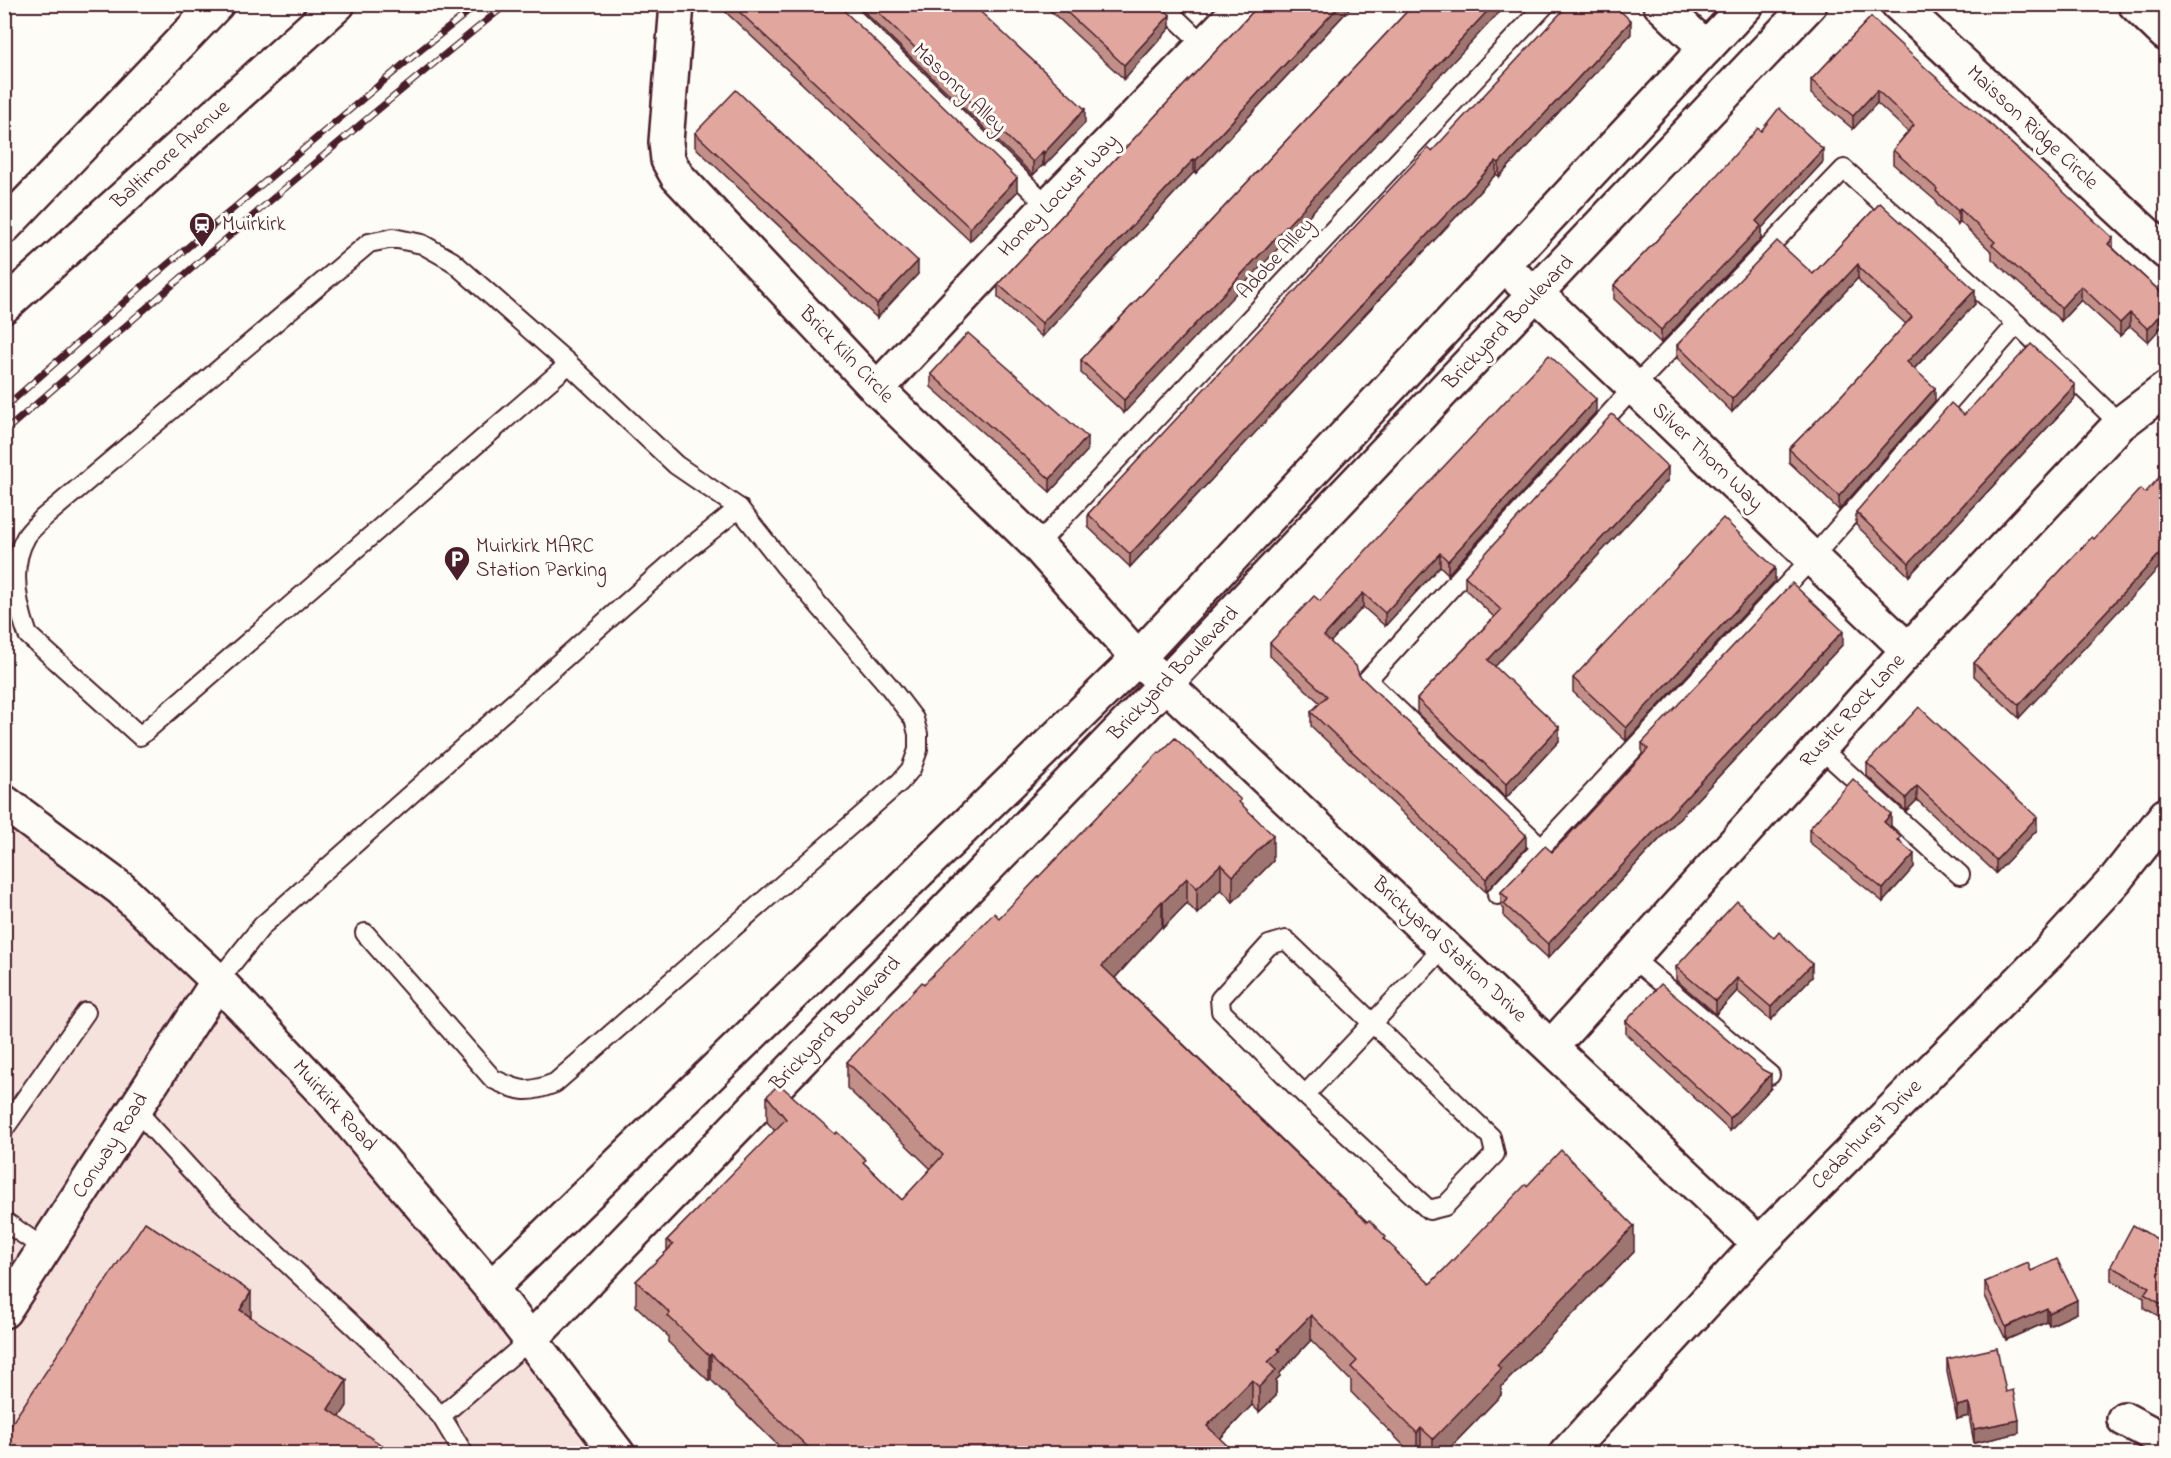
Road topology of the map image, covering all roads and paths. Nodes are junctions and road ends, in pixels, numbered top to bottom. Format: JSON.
{"nodes":[{"id":1,"x":218,"y":4,"type":"edge"},
{"id":2,"x":338,"y":4,"type":"edge"},
{"id":3,"x":677,"y":4,"type":"edge"},
{"id":4,"x":839,"y":4,"type":"edge"},
{"id":5,"x":1161,"y":4,"type":"edge"},
{"id":6,"x":1244,"y":4,"type":"edge"},
{"id":7,"x":1546,"y":4,"type":"edge"},
{"id":8,"x":1660,"y":4,"type":"edge"},
{"id":9,"x":1747,"y":4,"type":"edge"},
{"id":10,"x":1810,"y":4,"type":"edge"},
{"id":11,"x":1898,"y":4,"type":"edge"},
{"id":12,"x":2134,"y":4,"type":"edge"},
{"id":13,"x":2166,"y":34,"type":"edge"},
{"id":14,"x":1205,"y":46,"type":"junction"},
{"id":15,"x":1706,"y":48,"type":"junction"},
{"id":16,"x":1048,"y":206,"type":"junction"},
{"id":17,"x":4,"y":227,"type":"edge"},
{"id":18,"x":2166,"y":252,"type":"edge"},
{"id":19,"x":1503,"y":267,"type":"junction"},
{"id":20,"x":1537,"y":294,"type":"junction"},
{"id":21,"x":4,"y":306,"type":"edge"},
{"id":22,"x":2017,"y":324,"type":"junction"},
{"id":23,"x":569,"y":364,"type":"junction"},
{"id":24,"x":1634,"y":387,"type":"junction"},
{"id":25,"x":2166,"y":389,"type":"edge"},
{"id":26,"x":877,"y":390,"type":"junction"},
{"id":27,"x":2120,"y":424,"type":"junction"},
{"id":28,"x":739,"y":508,"type":"junction"},
{"id":29,"x":1037,"y":545,"type":"junction"},
{"id":30,"x":1812,"y":558,"type":"junction"},
{"id":31,"x":1908,"y":650,"type":"junction"},
{"id":32,"x":1138,"y":658,"type":"junction"},
{"id":33,"x":1166,"y":683,"type":"junction"},
{"id":34,"x":1820,"y":748,"type":"junction"},
{"id":35,"x":4,"y":802,"type":"edge"},
{"id":36,"x":2166,"y":815,"type":"edge"},
{"id":37,"x":1542,"y":848,"type":"junction"},
{"id":38,"x":1960,"y":875,"type":"dead end"},
{"id":39,"x":1497,"y":895,"type":"dead end"},
{"id":40,"x":365,"y":933,"type":"dead end"},
{"id":41,"x":1445,"y":946,"type":"junction"},
{"id":42,"x":1631,"y":957,"type":"junction"},
{"id":43,"x":218,"y":981,"type":"junction"},
{"id":44,"x":86,"y":1012,"type":"dead end"},
{"id":45,"x":1374,"y":1022,"type":"junction"},
{"id":46,"x":1551,"y":1047,"type":"junction"},
{"id":47,"x":1770,"y":1075,"type":"edge"},
{"id":48,"x":1305,"y":1095,"type":"junction"},
{"id":49,"x":135,"y":1110,"type":"junction"},
{"id":50,"x":4,"y":1129,"type":"edge"},
{"id":51,"x":4,"y":1221,"type":"edge"},
{"id":52,"x":1759,"y":1244,"type":"junction"},
{"id":53,"x":45,"y":1249,"type":"junction"},
{"id":54,"x":491,"y":1288,"type":"junction"},
{"id":55,"x":4,"y":1311,"type":"edge"},
{"id":56,"x":531,"y":1339,"type":"junction"},
{"id":57,"x":441,"y":1416,"type":"junction"},
{"id":58,"x":2124,"y":1419,"type":"dead end"},
{"id":59,"x":2166,"y":1441,"type":"edge"},
{"id":60,"x":464,"y":1454,"type":"edge"},
{"id":61,"x":618,"y":1454,"type":"edge"},
{"id":62,"x":1566,"y":1454,"type":"edge"}],
"edges":[{"from":1,"to":17,"type":"street"},
{"from":2,"to":21,"type":"street","name":"Baltimore Avenue"},
{"from":3,"to":26,"type":"street","name":"Brick Kiln Circle"},
{"from":4,"to":16,"type":"lane","name":"Masonry Alley"},
{"from":5,"to":14,"type":"lane"},
{"from":6,"to":14,"type":"street","name":"Honey Locust Way"},
{"from":7,"to":29,"type":"lane","name":"Adobe Alley"},
{"from":8,"to":15,"type":"street"},
{"from":9,"to":15,"type":"street","name":"Brickyard Boulevard"},
{"from":10,"to":20,"type":"street","name":"Brickyard Boulevard"},
{"from":11,"to":18,"type":"street","name":"Maisson Ridge Circle"},
{"from":12,"to":13,"type":"street"},
{"from":14,"to":16,"type":"street","name":"Honey Locust Way"},
{"from":15,"to":19,"type":"street","name":"Brickyard Boulevard"},
{"from":16,"to":26,"type":"street","name":"Honey Locust Way"},
{"from":19,"to":20,"type":"street","name":"Silver Thorn Way"},
{"from":19,"to":32,"type":"street","name":"Brickyard Boulevard"},
{"from":20,"to":24,"type":"street","name":"Silver Thorn Way"},
{"from":20,"to":33,"type":"street","name":"Brickyard Boulevard"},
{"from":22,"to":24,"type":"lane"},
{"from":22,"to":27,"type":"lane"},
{"from":22,"to":30,"type":"lane"},
{"from":23,"to":23,"type":"lane"},
{"from":23,"to":28,"type":"lane"},
{"from":24,"to":30,"type":"street","name":"Silver Thorn Way"},
{"from":24,"to":37,"type":"lane"},
{"from":25,"to":27,"type":"street","name":"Rustic Rock Lane"},
{"from":26,"to":29,"type":"street","name":"Brick Kiln Circle"},
{"from":27,"to":31,"type":"street","name":"Rustic Rock Lane"},
{"from":28,"to":40,"type":"lane"},
{"from":28,"to":43,"type":"lane"},
{"from":29,"to":32,"type":"street","name":"Brick Kiln Circle"},
{"from":30,"to":31,"type":"street","name":"Silver Thorn Way"},
{"from":30,"to":37,"type":"lane"},
{"from":31,"to":34,"type":"street","name":"Rustic Rock Lane"},
{"from":32,"to":33,"type":"street","name":"Brickyard Station Drive"},
{"from":32,"to":54,"type":"street","name":"Brickyard Boulevard"},
{"from":33,"to":41,"type":"street","name":"Brickyard Station Drive"},
{"from":33,"to":56,"type":"street","name":"Brickyard Boulevard"},
{"from":34,"to":38,"type":"lane"},
{"from":34,"to":42,"type":"street","name":"Rustic Rock Lane"},
{"from":35,"to":43,"type":"street","name":"Muirkirk Road"},
{"from":36,"to":52,"type":"street","name":"Cedarhurst Drive"},
{"from":37,"to":39,"type":"lane"},
{"from":41,"to":45,"type":"lane"},
{"from":41,"to":46,"type":"street","name":"Brickyard Station Drive"},
{"from":42,"to":46,"type":"street","name":"Rustic Rock Lane"},
{"from":42,"to":47,"type":"lane"},
{"from":43,"to":49,"type":"street","name":"Conway Road"},
{"from":43,"to":54,"type":"street","name":"Muirkirk Road"},
{"from":44,"to":50,"type":"lane"},
{"from":45,"to":48,"type":"lane"},
{"from":45,"to":48,"type":"lane"},
{"from":45,"to":48,"type":"lane"},
{"from":46,"to":52,"type":"street","name":"Brickyard Station Drive"},
{"from":49,"to":53,"type":"street","name":"Conway Road"},
{"from":49,"to":57,"type":"lane"},
{"from":51,"to":53,"type":"lane"},
{"from":52,"to":62,"type":"street","name":"Cedarhurst Drive"},
{"from":53,"to":55,"type":"street","name":"Conway Road"},
{"from":54,"to":56,"type":"street","name":"Muirkirk Road"},
{"from":56,"to":57,"type":"lane"},
{"from":56,"to":61,"type":"street","name":"Muirkirk Road"},
{"from":57,"to":60,"type":"lane"},
{"from":58,"to":59,"type":"street"}]}
